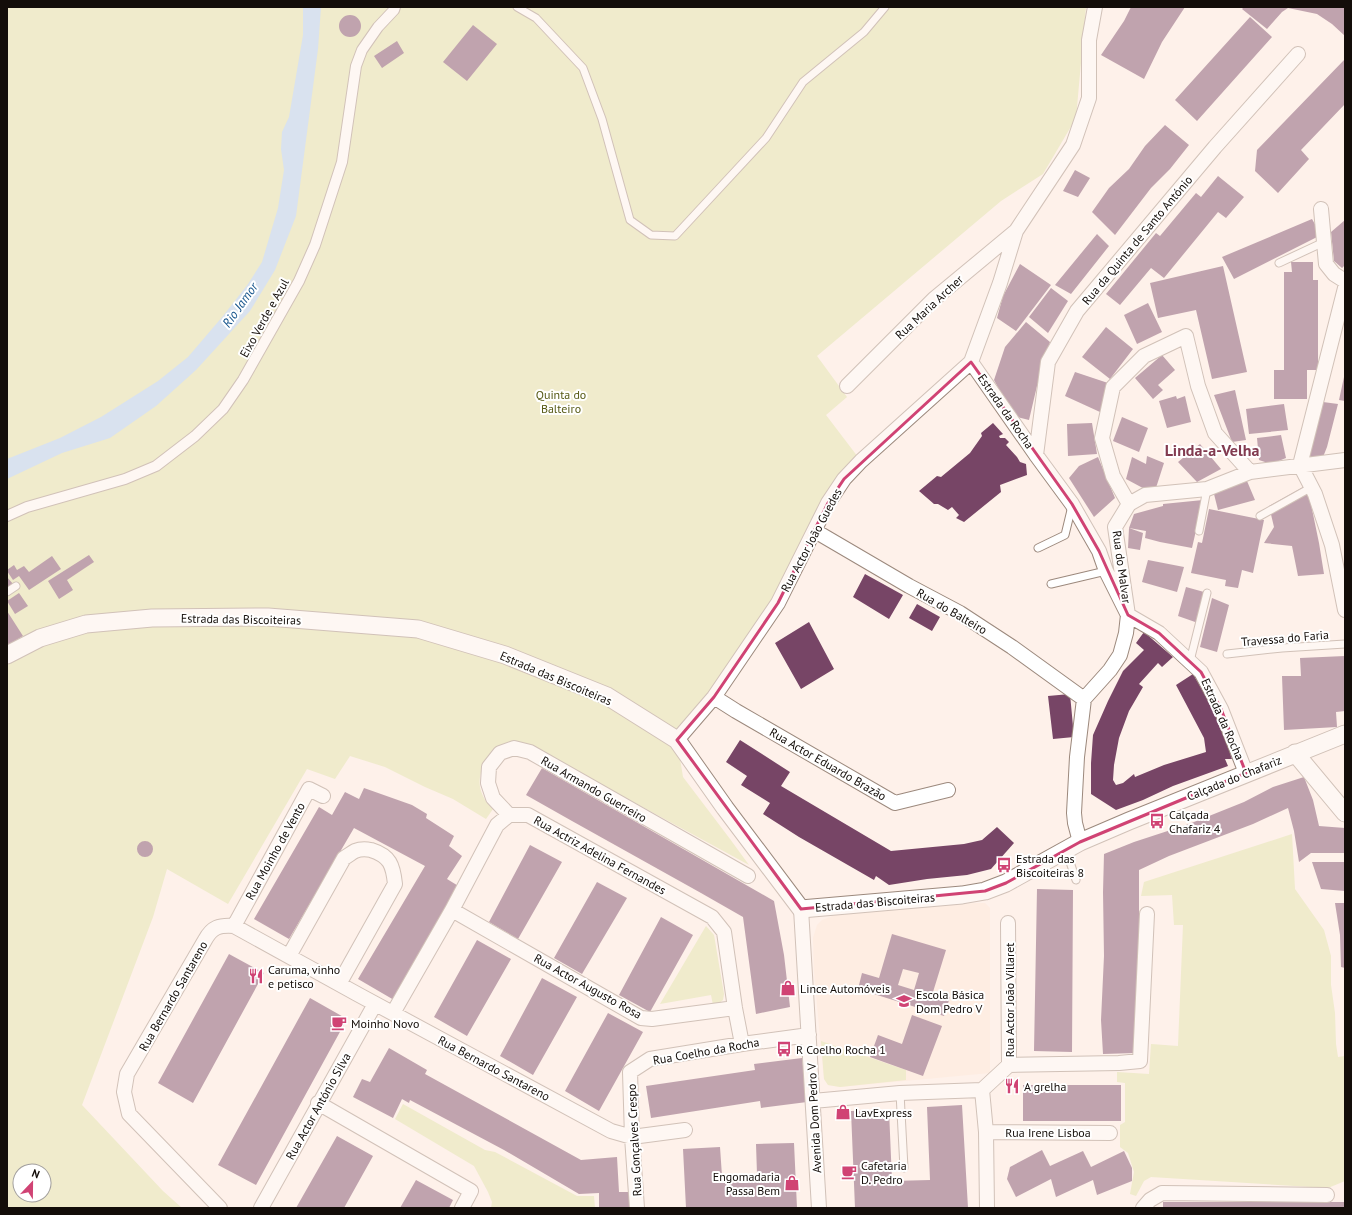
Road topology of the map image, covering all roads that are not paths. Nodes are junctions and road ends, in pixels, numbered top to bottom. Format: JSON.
{"nodes":[{"id":1,"x":516,"y":7,"type":"edge"},
{"id":2,"x":885,"y":7,"type":"edge"},
{"id":3,"x":1095,"y":7,"type":"edge"},
{"id":4,"x":397,"y":8,"type":"edge"},
{"id":5,"x":1298,"y":54,"type":"dead end"},
{"id":6,"x":1321,"y":209,"type":"dead end"},
{"id":7,"x":1016,"y":231,"type":"junction"},
{"id":8,"x":1324,"y":242,"type":"junction"},
{"id":9,"x":1279,"y":263,"type":"dead end"},
{"id":10,"x":1345,"y":281,"type":"edge"},
{"id":11,"x":1345,"y":288,"type":"edge"},
{"id":12,"x":971,"y":362,"type":"junction"},
{"id":13,"x":847,"y":386,"type":"dead end"},
{"id":14,"x":1036,"y":455,"type":"junction"},
{"id":15,"x":1345,"y":460,"type":"edge"},
{"id":16,"x":1300,"y":465,"type":"junction"},
{"id":17,"x":1250,"y":472,"type":"junction"},
{"id":18,"x":1312,"y":487,"type":"junction"},
{"id":19,"x":1207,"y":489,"type":"junction"},
{"id":20,"x":1072,"y":504,"type":"junction"},
{"id":21,"x":1129,"y":504,"type":"junction"},
{"id":22,"x":7,"y":516,"type":"edge"},
{"id":23,"x":1260,"y":516,"type":"dead end"},
{"id":24,"x":815,"y":531,"type":"junction"},
{"id":25,"x":1199,"y":531,"type":"dead end"},
{"id":26,"x":1038,"y":548,"type":"dead end"},
{"id":27,"x":1106,"y":571,"type":"junction"},
{"id":28,"x":1051,"y":584,"type":"dead end"},
{"id":29,"x":16,"y":586,"type":"dead end"},
{"id":30,"x":7,"y":592,"type":"edge"},
{"id":31,"x":1207,"y":593,"type":"dead end"},
{"id":32,"x":1345,"y":610,"type":"edge"},
{"id":33,"x":1128,"y":615,"type":"junction"},
{"id":34,"x":1345,"y":644,"type":"edge"},
{"id":35,"x":1227,"y":654,"type":"dead end"},
{"id":36,"x":7,"y":655,"type":"edge"},
{"id":37,"x":1190,"y":661,"type":"junction"},
{"id":38,"x":714,"y":697,"type":"junction"},
{"id":39,"x":1084,"y":699,"type":"junction"},
{"id":40,"x":1345,"y":734,"type":"edge"},
{"id":41,"x":677,"y":740,"type":"junction"},
{"id":42,"x":1296,"y":753,"type":"junction"},
{"id":43,"x":1246,"y":773,"type":"junction"},
{"id":44,"x":948,"y":790,"type":"dead end"},
{"id":45,"x":324,"y":796,"type":"dead end"},
{"id":46,"x":1345,"y":813,"type":"edge"},
{"id":47,"x":509,"y":815,"type":"junction"},
{"id":48,"x":1073,"y":846,"type":"junction"},
{"id":49,"x":748,"y":876,"type":"dead end"},
{"id":50,"x":1076,"y":880,"type":"dead end"},
{"id":51,"x":801,"y":909,"type":"junction"},
{"id":52,"x":452,"y":910,"type":"junction"},
{"id":53,"x":1147,"y":914,"type":"dead end"},
{"id":54,"x":1008,"y":923,"type":"dead end"},
{"id":55,"x":234,"y":926,"type":"junction"},
{"id":56,"x":289,"y":956,"type":"junction"},
{"id":57,"x":340,"y":984,"type":"junction"},
{"id":58,"x":375,"y":1004,"type":"junction"},
{"id":59,"x":735,"y":1008,"type":"junction"},
{"id":60,"x":393,"y":1013,"type":"junction"},
{"id":61,"x":809,"y":1035,"type":"junction"},
{"id":62,"x":742,"y":1044,"type":"junction"},
{"id":63,"x":1009,"y":1065,"type":"junction"},
{"id":64,"x":630,"y":1072,"type":"joint"},
{"id":65,"x":982,"y":1090,"type":"junction"},
{"id":66,"x":900,"y":1093,"type":"junction"},
{"id":67,"x":813,"y":1101,"type":"junction"},
{"id":68,"x":318,"y":1103,"type":"junction"},
{"id":69,"x":685,"y":1130,"type":"dead end"},
{"id":70,"x":986,"y":1132,"type":"junction"},
{"id":71,"x":1110,"y":1133,"type":"dead end"},
{"id":72,"x":632,"y":1137,"type":"junction"},
{"id":73,"x":904,"y":1168,"type":"dead end"},
{"id":74,"x":1327,"y":1195,"type":"dead end"},
{"id":75,"x":220,"y":1208,"type":"edge"},
{"id":76,"x":261,"y":1208,"type":"edge"},
{"id":77,"x":462,"y":1208,"type":"edge"},
{"id":78,"x":637,"y":1208,"type":"edge"},
{"id":79,"x":819,"y":1208,"type":"edge"},
{"id":80,"x":987,"y":1208,"type":"edge"},
{"id":81,"x":1143,"y":1208,"type":"edge"}],
"edges":[{"from":1,"to":2,"type":"lane"},
{"from":3,"to":7,"type":"street","name":"Estrada da Rocha"},
{"from":4,"to":22,"type":"street","name":"Eixo Verde e Azul"},
{"from":5,"to":14,"type":"street","name":"Rua da Quinta de Santo António"},
{"from":6,"to":8,"type":"street"},
{"from":7,"to":12,"type":"street","name":"Estrada da Rocha"},
{"from":7,"to":13,"type":"street","name":"Rua Maria Archer"},
{"from":8,"to":9,"type":"lane"},
{"from":8,"to":10,"type":"street"},
{"from":11,"to":16,"type":"street"},
{"from":12,"to":14,"type":"street","name":"Estrada da Rocha"},
{"from":12,"to":24,"type":"street","name":"Rua Actor João Guedes"},
{"from":14,"to":20,"type":"street","name":"Estrada da Rocha"},
{"from":15,"to":16,"type":"street"},
{"from":16,"to":17,"type":"street"},
{"from":16,"to":18,"type":"street"},
{"from":17,"to":19,"type":"street"},
{"from":17,"to":21,"type":"street"},
{"from":18,"to":23,"type":"lane"},
{"from":18,"to":32,"type":"street"},
{"from":19,"to":21,"type":"street"},
{"from":19,"to":25,"type":"lane"},
{"from":20,"to":26,"type":"lane"},
{"from":20,"to":27,"type":"street","name":"Estrada da Rocha"},
{"from":21,"to":33,"type":"street","name":"Rua do Malvar"},
{"from":24,"to":38,"type":"street","name":"Rua Actor João Guedes"},
{"from":24,"to":39,"type":"street","name":"Rua do Balteiro"},
{"from":27,"to":28,"type":"lane"},
{"from":27,"to":33,"type":"street","name":"Estrada da Rocha"},
{"from":29,"to":30,"type":"lane"},
{"from":31,"to":37,"type":"lane"},
{"from":33,"to":37,"type":"street","name":"Estrada da Rocha"},
{"from":33,"to":39,"type":"street","name":"Rua do Malvar"},
{"from":34,"to":35,"type":"lane","name":"Travessa do Faria"},
{"from":36,"to":41,"type":"street","name":"Estrada das Biscoiteiras"},
{"from":37,"to":43,"type":"street","name":"Estrada da Rocha"},
{"from":38,"to":41,"type":"street","name":"Rua Actor João Guedes"},
{"from":38,"to":44,"type":"street","name":"Rua Actor Eduardo Brazão"},
{"from":39,"to":48,"type":"street"},
{"from":40,"to":42,"type":"street","name":"Calçada do Chafariz"},
{"from":41,"to":51,"type":"street","name":"Estrada das Biscoiteiras"},
{"from":42,"to":43,"type":"street","name":"Calçada do Chafariz"},
{"from":42,"to":46,"type":"street"},
{"from":43,"to":48,"type":"street","name":"Calçada do Chafariz"},
{"from":45,"to":55,"type":"street","name":"Rua Moinho de Vento"},
{"from":47,"to":49,"type":"street","name":"Rua Armando Guerreiro"},
{"from":47,"to":52,"type":"street"},
{"from":47,"to":59,"type":"street","name":"Rua Actriz Adelina Fernandes"},
{"from":48,"to":50,"type":"lane"},
{"from":48,"to":51,"type":"street","name":"Estrada das Biscoiteiras"},
{"from":51,"to":61,"type":"street","name":"Avenida Dom Pedro V"},
{"from":52,"to":59,"type":"street","name":"Rua Actor Augusto Rosa"},
{"from":52,"to":60,"type":"street"},
{"from":53,"to":63,"type":"street"},
{"from":54,"to":63,"type":"street","name":"Rua Actor João Villaret"},
{"from":55,"to":56,"type":"street","name":"Rua Bernardo Santareno"},
{"from":55,"to":75,"type":"street","name":"Rua Bernardo Santareno"},
{"from":56,"to":57,"type":"street","name":"Rua Bernardo Santareno"},
{"from":56,"to":57,"type":"street"},
{"from":57,"to":58,"type":"street","name":"Rua Bernardo Santareno"},
{"from":58,"to":60,"type":"street","name":"Rua Bernardo Santareno"},
{"from":58,"to":68,"type":"street","name":"Rua Actor António Silva"},
{"from":59,"to":62,"type":"street","name":"Rua Actriz Adelina Fernandes"},
{"from":60,"to":72,"type":"street","name":"Rua Bernardo Santareno"},
{"from":61,"to":62,"type":"street","name":"Rua Coelho da Rocha"},
{"from":61,"to":67,"type":"street","name":"Avenida Dom Pedro V"},
{"from":62,"to":64,"type":"street","name":"Rua Coelho da Rocha"},
{"from":63,"to":65,"type":"street","name":"Rua Actor João Villaret"},
{"from":64,"to":72,"type":"street","name":"Rua Gonçalves Crespo"},
{"from":65,"to":66,"type":"street"},
{"from":65,"to":70,"type":"street"},
{"from":66,"to":67,"type":"street"},
{"from":66,"to":73,"type":"lane"},
{"from":67,"to":79,"type":"street","name":"Avenida Dom Pedro V"},
{"from":68,"to":76,"type":"street","name":"Rua Actor António Silva"},
{"from":68,"to":77,"type":"street"},
{"from":69,"to":72,"type":"street"},
{"from":70,"to":71,"type":"street","name":"Rua Irene Lisboa"},
{"from":70,"to":80,"type":"street"},
{"from":72,"to":78,"type":"street","name":"Rua Gonçalves Crespo"},
{"from":74,"to":81,"type":"street"}]}
